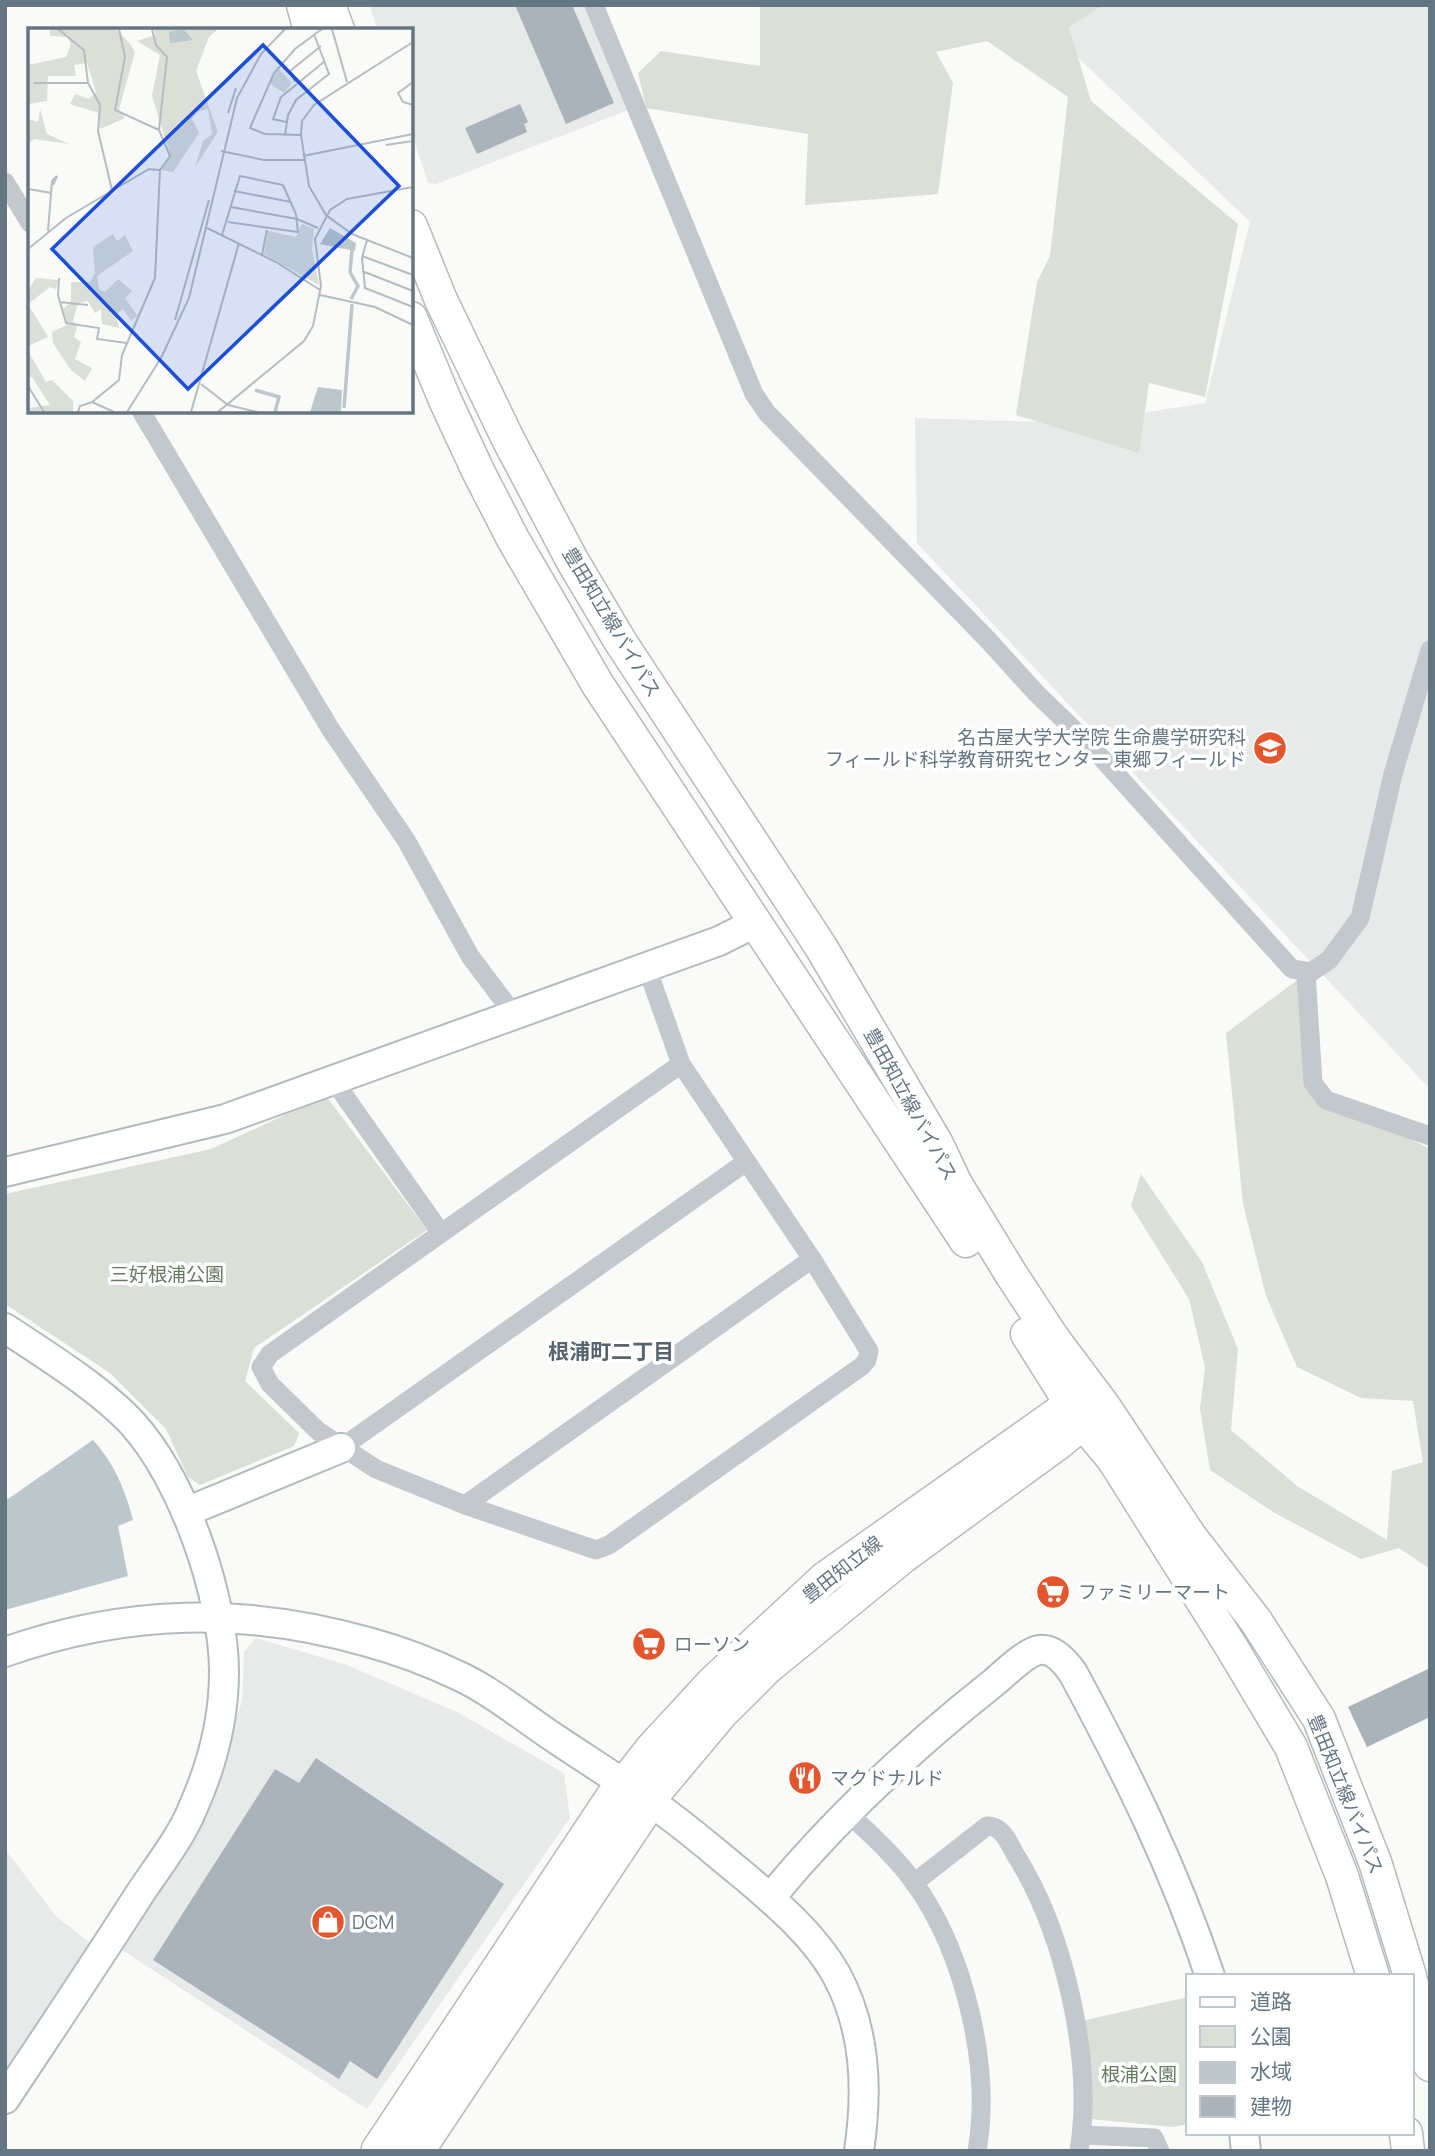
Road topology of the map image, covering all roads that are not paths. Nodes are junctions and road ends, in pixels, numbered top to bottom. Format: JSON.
{"nodes":[{"id":1,"x":303,"y":5,"type":"edge"},
{"id":2,"x":330,"y":5,"type":"edge"},
{"id":3,"x":594,"y":5,"type":"edge"},
{"id":4,"x":309,"y":28,"type":"edge"},
{"id":5,"x":337,"y":28,"type":"edge"},
{"id":6,"x":5,"y":182,"type":"edge"},
{"id":7,"x":28,"y":220,"type":"edge"},
{"id":8,"x":413,"y":231,"type":"edge"},
{"id":9,"x":413,"y":323,"type":"edge"},
{"id":10,"x":142,"y":413,"type":"edge"},
{"id":11,"x":1430,"y":650,"type":"edge"},
{"id":12,"x":755,"y":923,"type":"junction"},
{"id":13,"x":647,"y":968,"type":"junction"},
{"id":14,"x":1306,"y":972,"type":"junction"},
{"id":15,"x":515,"y":1016,"type":"junction"},
{"id":16,"x":681,"y":1064,"type":"junction"},
{"id":17,"x":334,"y":1081,"type":"junction"},
{"id":18,"x":1430,"y":1136,"type":"edge"},
{"id":19,"x":746,"y":1162,"type":"junction"},
{"id":20,"x":5,"y":1172,"type":"edge"},
{"id":21,"x":441,"y":1233,"type":"junction"},
{"id":22,"x":812,"y":1259,"type":"junction"},
{"id":23,"x":5,"y":1328,"type":"edge"},
{"id":24,"x":1088,"y":1405,"type":"junction"},
{"id":25,"x":341,"y":1448,"type":"junction"},
{"id":26,"x":465,"y":1505,"type":"junction"},
{"id":27,"x":186,"y":1512,"type":"junction"},
{"id":28,"x":219,"y":1617,"type":"junction"},
{"id":29,"x":5,"y":1651,"type":"edge"},
{"id":30,"x":636,"y":1792,"type":"junction"},
{"id":31,"x":847,"y":1812,"type":"junction"},
{"id":32,"x":914,"y":1882,"type":"junction"},
{"id":33,"x":770,"y":1898,"type":"junction"},
{"id":34,"x":1209,"y":1974,"type":"edge"},
{"id":35,"x":1372,"y":1974,"type":"edge"},
{"id":36,"x":1409,"y":1974,"type":"edge"},
{"id":37,"x":1414,"y":1993,"type":"edge"},
{"id":38,"x":1430,"y":2065,"type":"edge"},
{"id":39,"x":5,"y":2099,"type":"edge"},
{"id":40,"x":1080,"y":2143,"type":"edge"},
{"id":41,"x":380,"y":2151,"type":"edge"},
{"id":42,"x":415,"y":2151,"type":"edge"},
{"id":43,"x":859,"y":2151,"type":"edge"},
{"id":44,"x":977,"y":2151,"type":"edge"},
{"id":45,"x":1160,"y":2151,"type":"edge"}],
"edges":[{"from":1,"to":4,"type":"main road"},
{"from":2,"to":5,"type":"main road"},
{"from":3,"to":14,"type":"street"},
{"from":6,"to":7,"type":"street"},
{"from":8,"to":24,"type":"main road","name":"豊田知立線バイパス"},
{"from":9,"to":12,"type":"main road","name":"豊田知立線バイパス"},
{"from":10,"to":15,"type":"street"},
{"from":11,"to":14,"type":"street"},
{"from":12,"to":13,"type":"street"},
{"from":12,"to":24,"type":"main road","name":"豊田知立線バイパス"},
{"from":13,"to":15,"type":"street"},
{"from":13,"to":16,"type":"street"},
{"from":14,"to":18,"type":"street"},
{"from":15,"to":17,"type":"street"},
{"from":16,"to":19,"type":"street"},
{"from":16,"to":21,"type":"street"},
{"from":17,"to":20,"type":"street"},
{"from":17,"to":21,"type":"street"},
{"from":19,"to":22,"type":"street"},
{"from":19,"to":25,"type":"street"},
{"from":21,"to":25,"type":"street"},
{"from":22,"to":26,"type":"street"},
{"from":22,"to":26,"type":"street"},
{"from":23,"to":27,"type":"street"},
{"from":24,"to":30,"type":"main road","name":"豊田知立線"},
{"from":24,"to":35,"type":"main road","name":"豊田知立線バイパス"},
{"from":24,"to":36,"type":"main road","name":"豊田知立線バイパス"},
{"from":25,"to":26,"type":"street"},
{"from":25,"to":27,"type":"street"},
{"from":27,"to":28,"type":"street"},
{"from":28,"to":29,"type":"street"},
{"from":28,"to":30,"type":"street"},
{"from":28,"to":39,"type":"street"},
{"from":30,"to":33,"type":"street"},
{"from":30,"to":41,"type":"highway"},
{"from":30,"to":42,"type":"highway"},
{"from":31,"to":32,"type":"street"},
{"from":31,"to":33,"type":"street"},
{"from":31,"to":34,"type":"street"},
{"from":32,"to":40,"type":"street"},
{"from":32,"to":44,"type":"street"},
{"from":33,"to":43,"type":"street"},
{"from":37,"to":38,"type":"main road"},
{"from":40,"to":45,"type":"street"}]}
